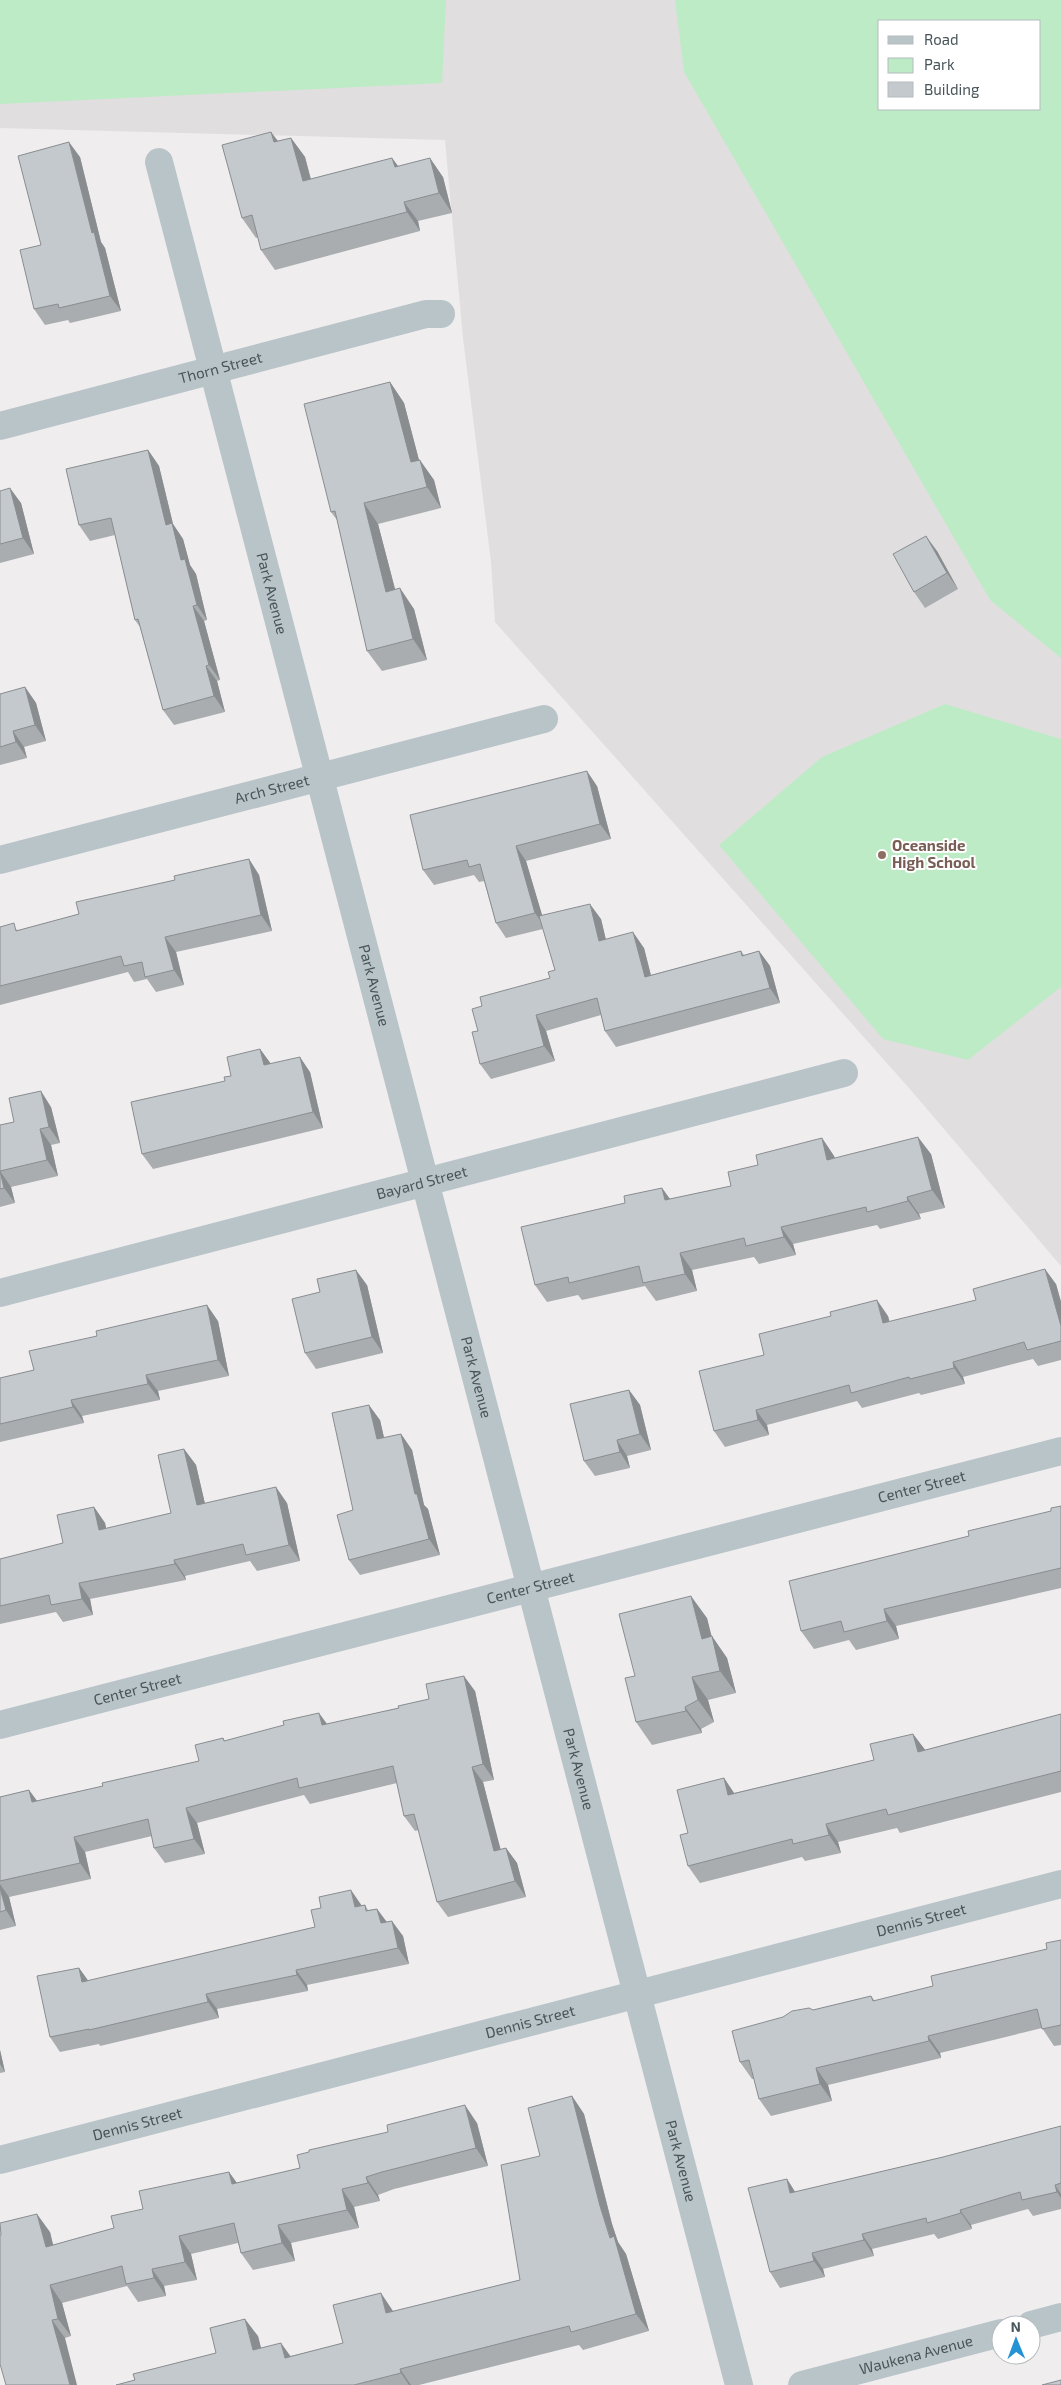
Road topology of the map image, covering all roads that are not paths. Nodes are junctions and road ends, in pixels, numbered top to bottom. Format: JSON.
{"nodes":[{"id":1,"x":159,"y":162,"type":"dead end"},
{"id":2,"x":441,"y":314,"type":"dead end"},
{"id":3,"x":214,"y":370,"type":"junction"},
{"id":4,"x":0,"y":426,"type":"edge"},
{"id":5,"x":544,"y":719,"type":"dead end"},
{"id":6,"x":320,"y":775,"type":"junction"},
{"id":7,"x":0,"y":860,"type":"edge"},
{"id":8,"x":844,"y":1073,"type":"dead end"},
{"id":9,"x":426,"y":1182,"type":"junction"},
{"id":10,"x":0,"y":1293,"type":"edge"},
{"id":11,"x":1061,"y":1451,"type":"edge"},
{"id":12,"x":532,"y":1588,"type":"junction"},
{"id":13,"x":0,"y":1725,"type":"edge"},
{"id":14,"x":1061,"y":1884,"type":"edge"},
{"id":15,"x":638,"y":1994,"type":"junction"},
{"id":16,"x":0,"y":2160,"type":"edge"},
{"id":17,"x":1061,"y":2318,"type":"edge"},
{"id":18,"x":1041,"y":2323,"type":"edge"},
{"id":19,"x":991,"y":2336,"type":"edge"},
{"id":20,"x":739,"y":2385,"type":"edge"},
{"id":21,"x":802,"y":2385,"type":"edge"}],
"edges":[{"from":1,"to":3,"type":"street","name":"Park Avenue"},
{"from":2,"to":3,"type":"street","name":"Thorn Street"},
{"from":3,"to":4,"type":"street","name":"Thorn Street"},
{"from":3,"to":6,"type":"street","name":"Park Avenue"},
{"from":5,"to":6,"type":"street","name":"Arch Street"},
{"from":6,"to":7,"type":"street","name":"Arch Street"},
{"from":6,"to":9,"type":"street","name":"Park Avenue"},
{"from":8,"to":9,"type":"street","name":"Bayard Street"},
{"from":9,"to":10,"type":"street","name":"Bayard Street"},
{"from":9,"to":12,"type":"street","name":"Park Avenue"},
{"from":11,"to":12,"type":"street","name":"Center Street"},
{"from":12,"to":13,"type":"street","name":"Center Street"},
{"from":12,"to":15,"type":"street","name":"Park Avenue"},
{"from":14,"to":15,"type":"street","name":"Dennis Street"},
{"from":15,"to":16,"type":"street","name":"Dennis Street"},
{"from":15,"to":20,"type":"street","name":"Park Avenue"},
{"from":17,"to":18,"type":"street"},
{"from":19,"to":21,"type":"street","name":"Waukena Avenue"}]}
